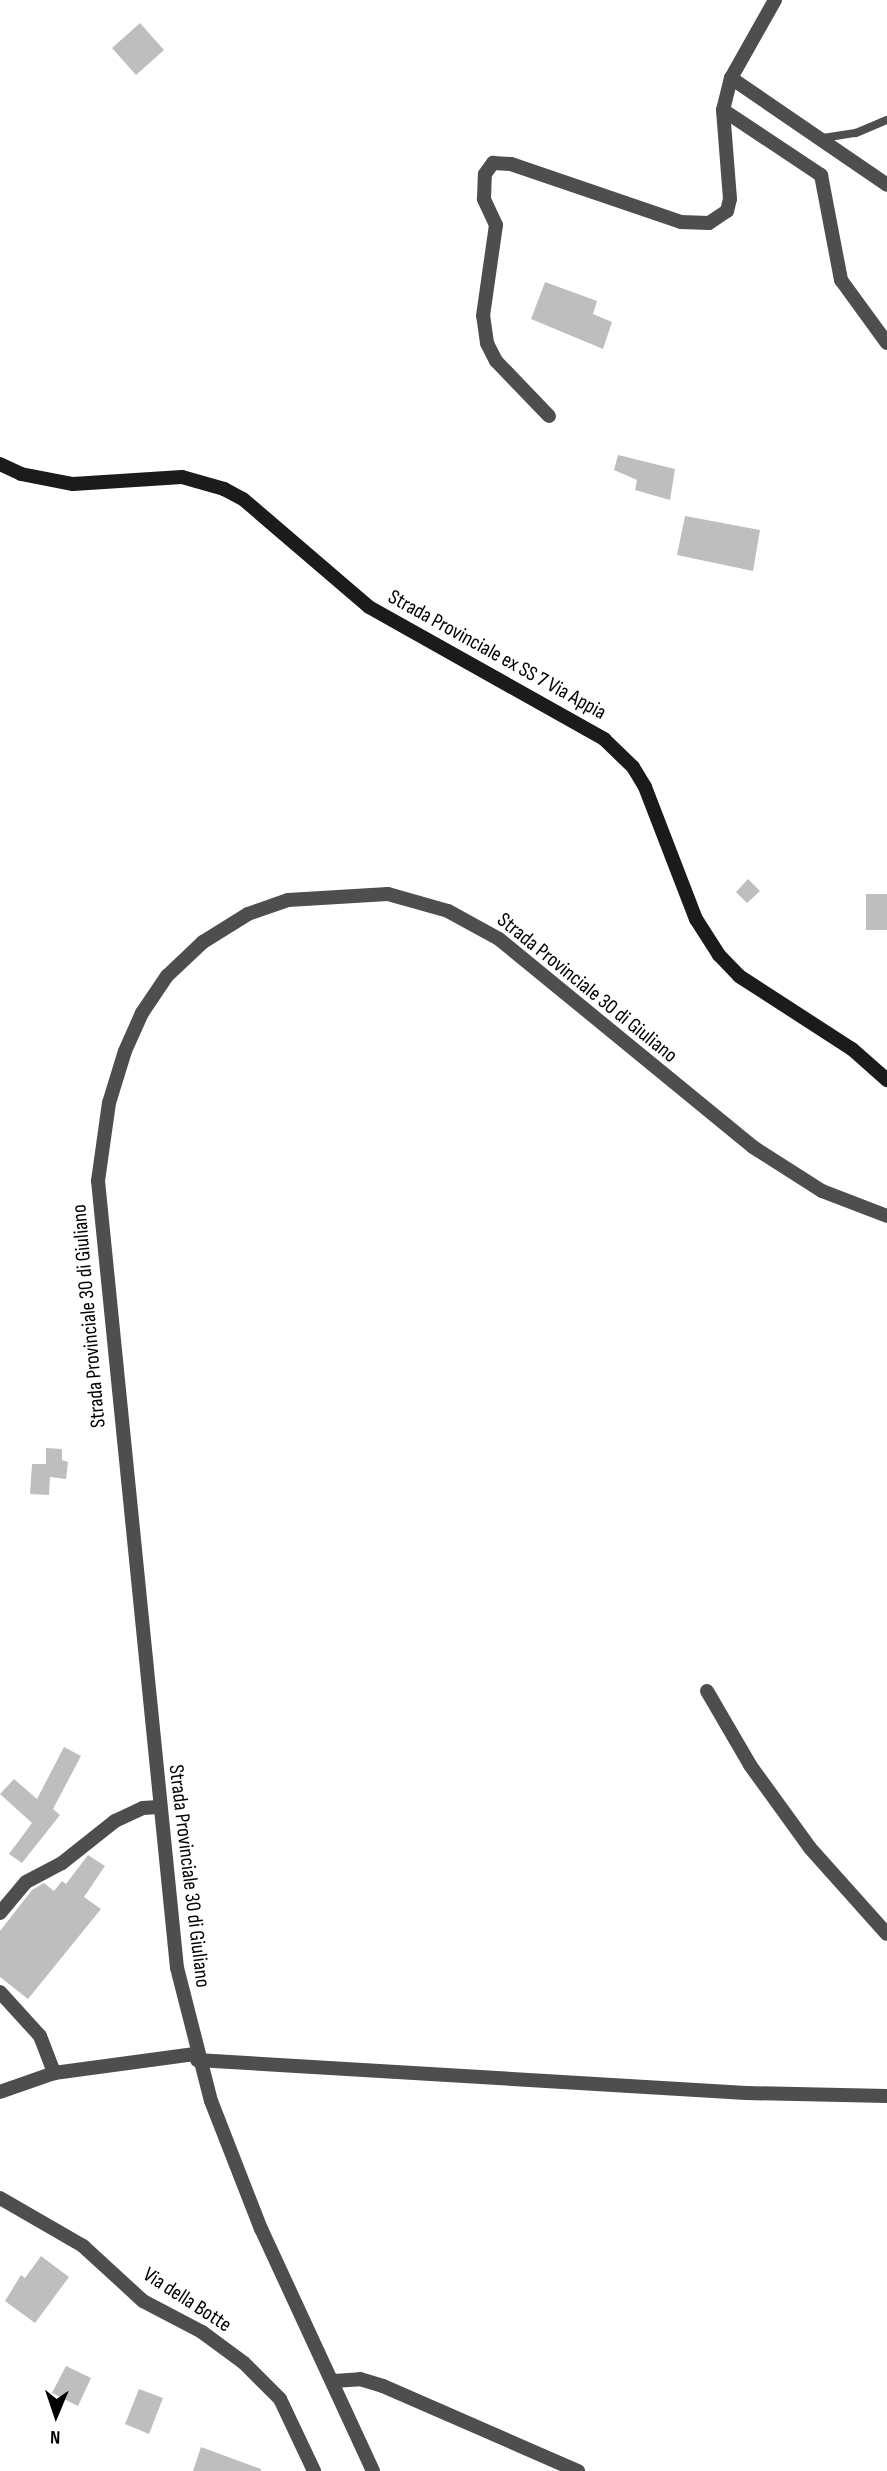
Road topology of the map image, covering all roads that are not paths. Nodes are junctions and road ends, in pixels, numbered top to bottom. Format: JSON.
{"nodes":[{"id":1,"x":775,"y":0,"type":"edge"},
{"id":2,"x":731,"y":78,"type":"junction"},
{"id":3,"x":723,"y":110,"type":"junction"},
{"id":4,"x":887,"y":120,"type":"edge"},
{"id":5,"x":823,"y":138,"type":"junction"},
{"id":6,"x":887,"y":184,"type":"edge"},
{"id":7,"x":887,"y":343,"type":"edge"},
{"id":8,"x":549,"y":416,"type":"dead end"},
{"id":9,"x":0,"y":464,"type":"edge"},
{"id":10,"x":887,"y":1080,"type":"edge"},
{"id":11,"x":887,"y":1216,"type":"edge"},
{"id":12,"x":707,"y":1691,"type":"dead end"},
{"id":13,"x":158,"y":1807,"type":"junction"},
{"id":14,"x":0,"y":1913,"type":"edge"},
{"id":15,"x":887,"y":1934,"type":"edge"},
{"id":16,"x":0,"y":1992,"type":"edge"},
{"id":17,"x":196,"y":2057,"type":"junction"},
{"id":18,"x":54,"y":2073,"type":"junction"},
{"id":19,"x":0,"y":2092,"type":"edge"},
{"id":20,"x":887,"y":2096,"type":"edge"},
{"id":21,"x":0,"y":2198,"type":"edge"},
{"id":22,"x":334,"y":2381,"type":"junction"},
{"id":23,"x":314,"y":2471,"type":"edge"},
{"id":24,"x":373,"y":2471,"type":"edge"},
{"id":25,"x":578,"y":2471,"type":"edge"}],
"edges":[{"from":1,"to":2,"type":"street"},
{"from":2,"to":3,"type":"street"},
{"from":2,"to":5,"type":"street"},
{"from":3,"to":7,"type":"street"},
{"from":3,"to":8,"type":"street"},
{"from":4,"to":5,"type":"lane"},
{"from":5,"to":6,"type":"street"},
{"from":9,"to":10,"type":"main road","name":"Strada Provinciale ex SS 7 Via Appia"},
{"from":11,"to":13,"type":"street","name":"Strada Provinciale 30 di Giuliano"},
{"from":12,"to":15,"type":"street"},
{"from":13,"to":14,"type":"street"},
{"from":13,"to":17,"type":"street","name":"Strada Provinciale 30 di Giuliano"},
{"from":16,"to":18,"type":"street"},
{"from":17,"to":18,"type":"street"},
{"from":17,"to":20,"type":"street"},
{"from":17,"to":22,"type":"street","name":"Strada Provinciale 30 di Giuliano"},
{"from":18,"to":19,"type":"street"},
{"from":21,"to":23,"type":"street","name":"Via della Botte"},
{"from":22,"to":24,"type":"street","name":"Strada Provinciale 30 di Giuliano"},
{"from":22,"to":25,"type":"street"}]}
